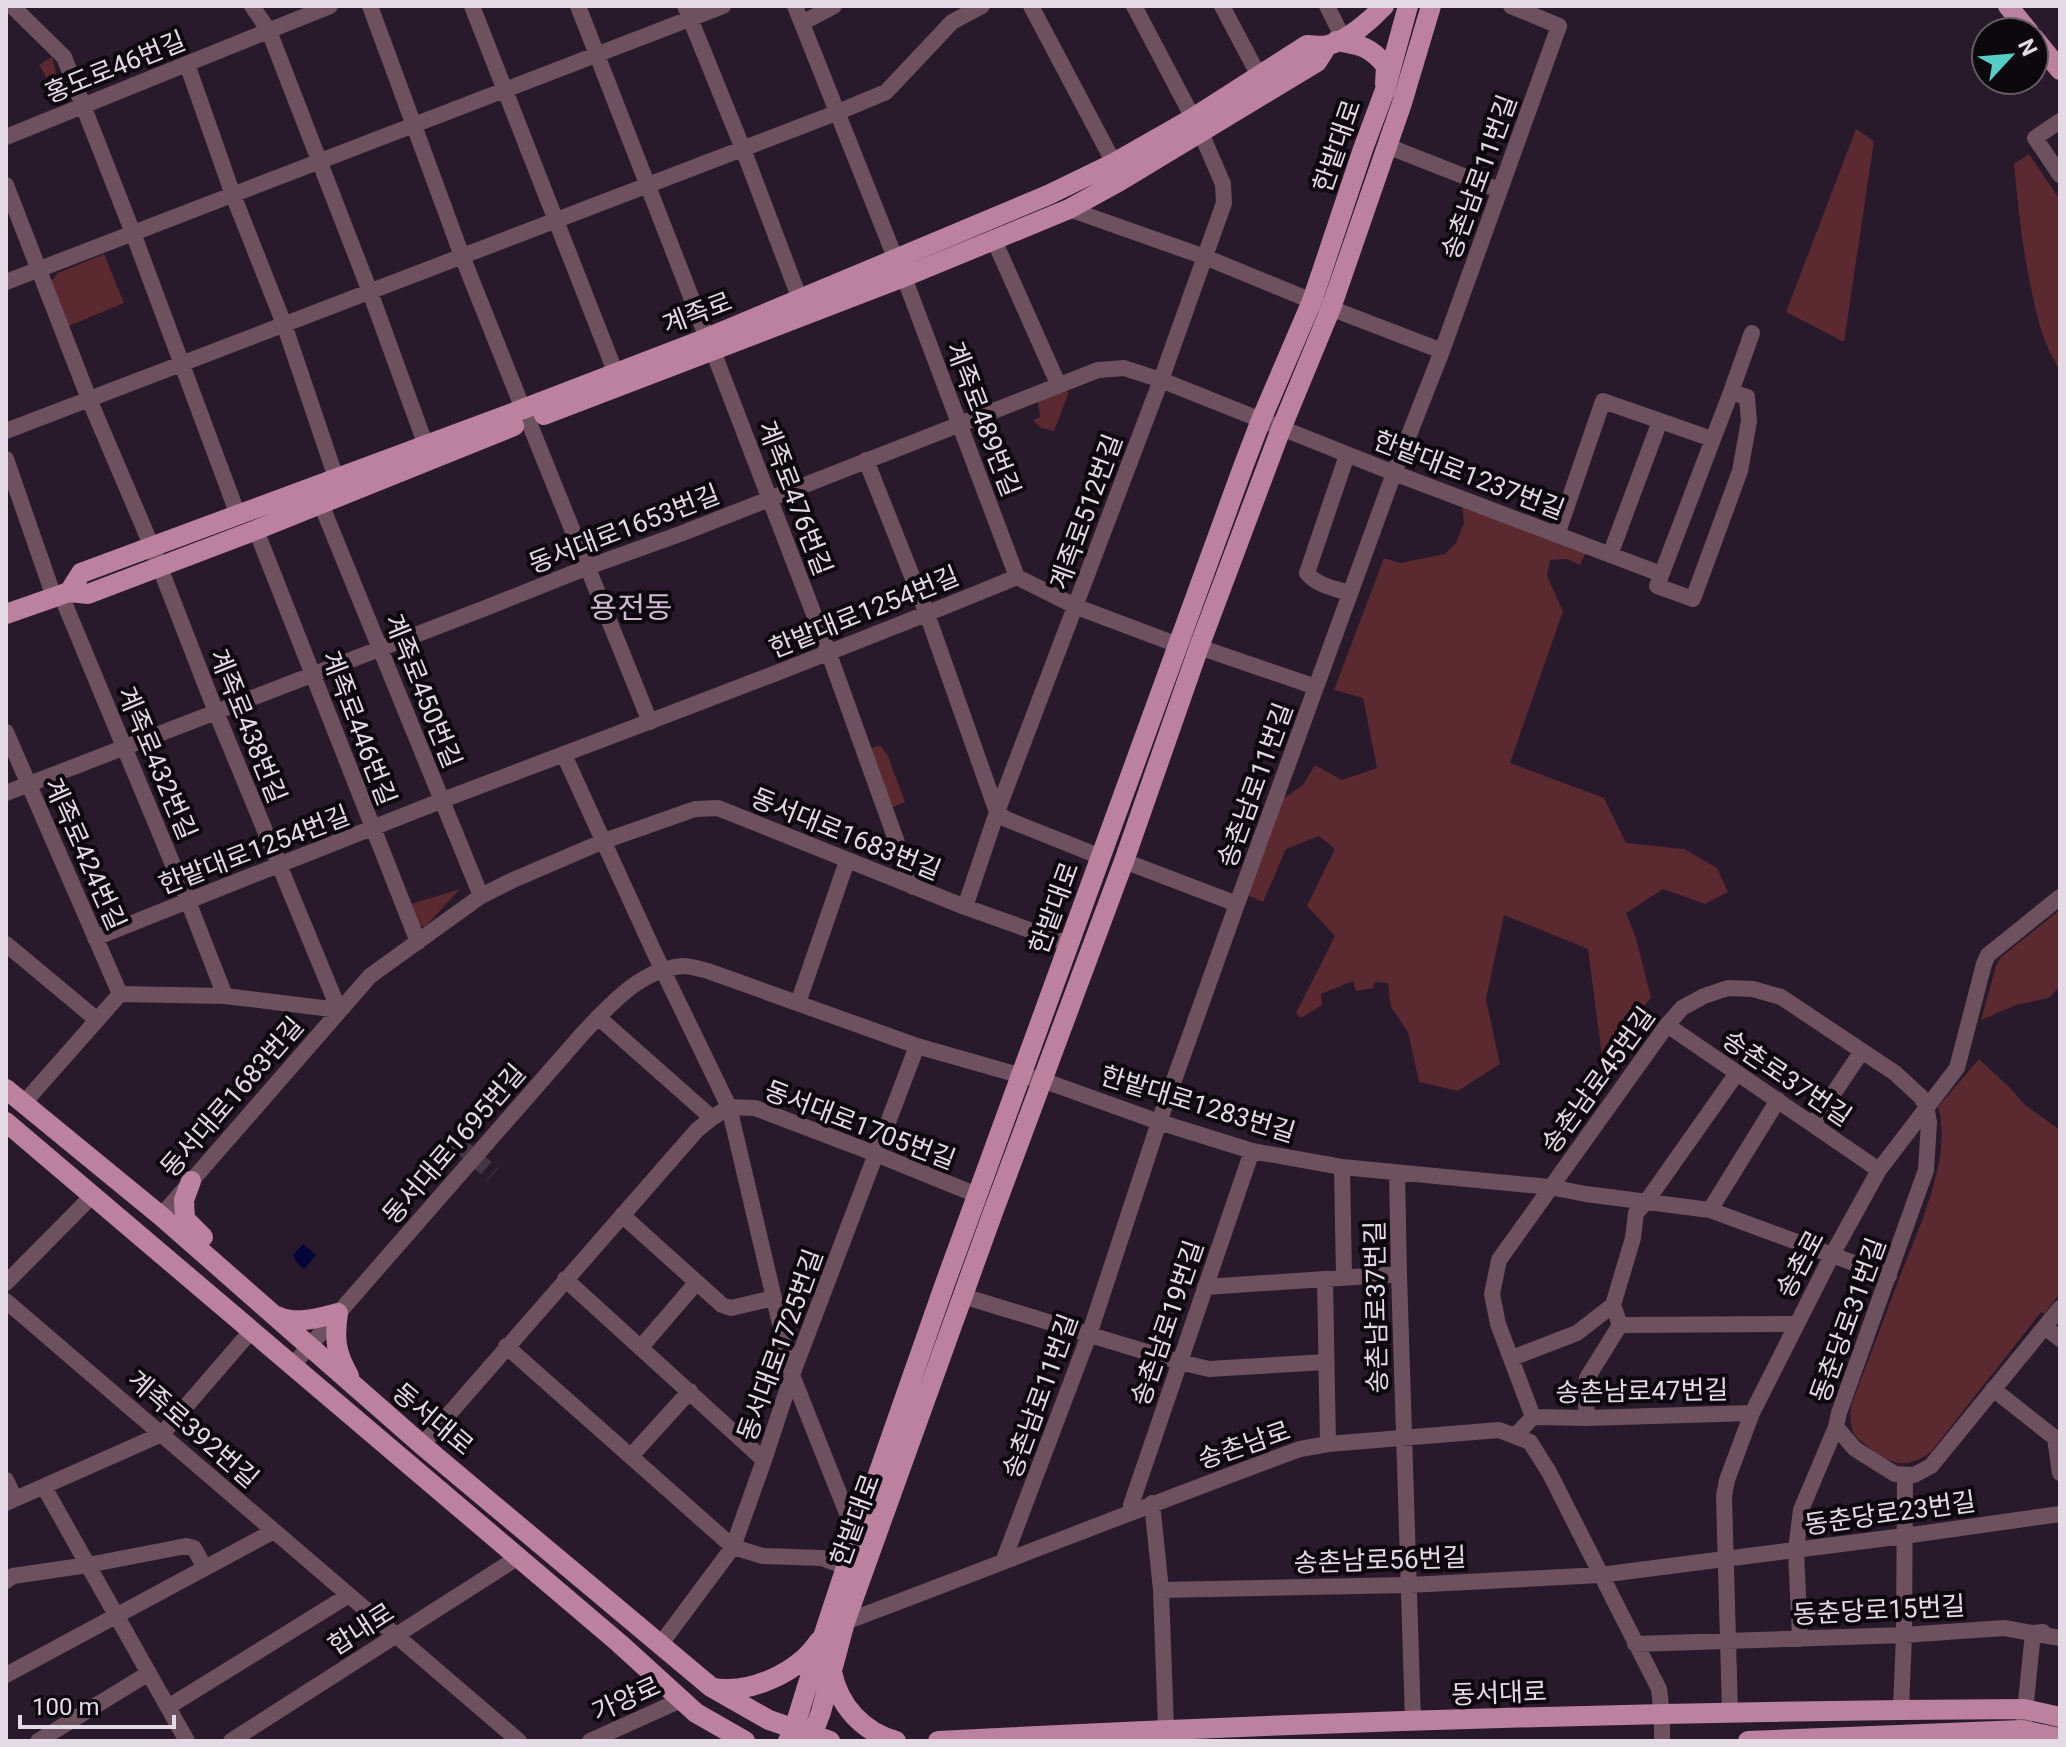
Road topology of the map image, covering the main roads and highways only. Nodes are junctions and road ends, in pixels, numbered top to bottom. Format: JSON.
{"nodes":[{"id":1,"x":1408,"y":6,"type":"edge"},
{"id":2,"x":1438,"y":8,"type":"edge"},
{"id":3,"x":1376,"y":11,"type":"edge"},
{"id":4,"x":1335,"y":42,"type":"junction"},
{"id":5,"x":1385,"y":90,"type":"junction"},
{"id":6,"x":1197,"y":126,"type":"junction"},
{"id":7,"x":900,"y":269,"type":"junction"},
{"id":8,"x":1321,"y":305,"type":"junction"},
{"id":9,"x":428,"y":452,"type":"junction"},
{"id":10,"x":155,"y":557,"type":"junction"},
{"id":11,"x":6,"y":614,"type":"edge"},
{"id":12,"x":6,"y":1089,"type":"edge"},
{"id":13,"x":6,"y":1122,"type":"edge"},
{"id":14,"x":191,"y":1181,"type":"road end"},
{"id":15,"x":225,"y":1273,"type":"junction"},
{"id":16,"x":273,"y":1315,"type":"junction"},
{"id":17,"x":354,"y":1386,"type":"junction"},
{"id":18,"x":824,"y":1634,"type":"junction"},
{"id":19,"x":831,"y":1671,"type":"junction"},
{"id":20,"x":711,"y":1687,"type":"junction"},
{"id":21,"x":688,"y":1706,"type":"junction"},
{"id":22,"x":2060,"y":1717,"type":"edge"},
{"id":23,"x":2023,"y":1727,"type":"edge"},
{"id":24,"x":807,"y":1738,"type":"edge"},
{"id":25,"x":1900,"y":1738,"type":"edge"},
{"id":26,"x":2060,"y":1738,"type":"edge"},
{"id":27,"x":720,"y":1741,"type":"edge"},
{"id":28,"x":745,"y":1741,"type":"edge"},
{"id":29,"x":896,"y":1741,"type":"edge"},
{"id":30,"x":938,"y":1741,"type":"edge"},
{"id":31,"x":1748,"y":1741,"type":"edge"}],
"edges":[{"from":1,"to":5,"type":"main road","name":"한밭대로"},
{"from":2,"to":8,"type":"main road","name":"한밭대로"},
{"from":3,"to":4,"type":"main road","name":"계족로"},
{"from":4,"to":5,"type":"main road"},
{"from":4,"to":6,"type":"main road","name":"계족로"},
{"from":4,"to":6,"type":"main road","name":"계족로"},
{"from":5,"to":8,"type":"main road","name":"한밭대로"},
{"from":6,"to":7,"type":"main road","name":"계족로"},
{"from":6,"to":7,"type":"main road","name":"계족로"},
{"from":7,"to":9,"type":"main road","name":"계족로"},
{"from":8,"to":18,"type":"main road","name":"한밭대로"},
{"from":8,"to":19,"type":"main road","name":"한밭대로"},
{"from":9,"to":10,"type":"main road","name":"계족로"},
{"from":9,"to":10,"type":"main road","name":"계족로"},
{"from":10,"to":11,"type":"main road","name":"계족로"},
{"from":12,"to":15,"type":"main road","name":"동서대로"},
{"from":13,"to":21,"type":"main road","name":"동서대로"},
{"from":14,"to":15,"type":"main road"},
{"from":15,"to":16,"type":"main road","name":"동서대로"},
{"from":16,"to":17,"type":"main road","name":"동서대로"},
{"from":16,"to":17,"type":"main road"},
{"from":17,"to":20,"type":"main road","name":"동서대로"},
{"from":18,"to":20,"type":"main road"},
{"from":18,"to":24,"type":"main road","name":"한밭대로"},
{"from":19,"to":24,"type":"main road","name":"한밭대로"},
{"from":19,"to":29,"type":"main road"},
{"from":20,"to":24,"type":"main road","name":"동서대로"},
{"from":21,"to":27,"type":"main road"},
{"from":21,"to":28,"type":"main road","name":"동서대로"},
{"from":22,"to":23,"type":"main road","name":"동서대로"},
{"from":23,"to":25,"type":"main road","name":"동서대로"},
{"from":23,"to":26,"type":"main road","name":"동서대로"},
{"from":23,"to":30,"type":"main road","name":"동서대로"},
{"from":25,"to":31,"type":"main road","name":"동서대로"}]}
